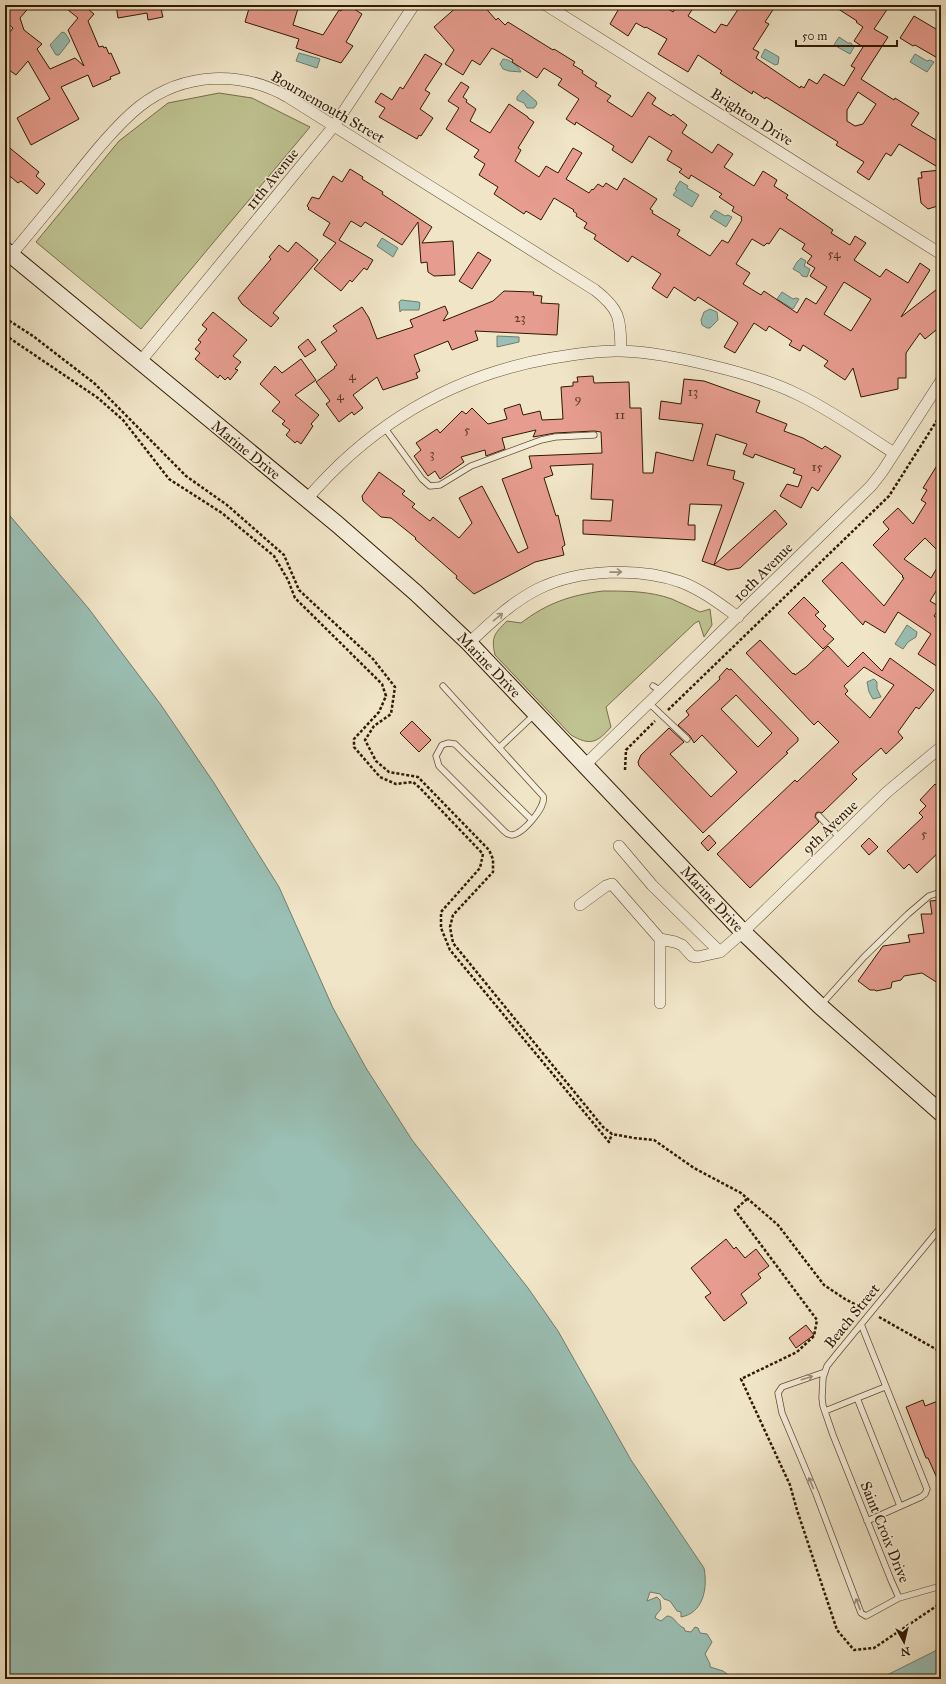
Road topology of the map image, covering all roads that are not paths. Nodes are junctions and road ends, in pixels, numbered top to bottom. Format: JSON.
{"nodes":[{"id":1,"x":414,"y":5,"type":"edge"},
{"id":2,"x":546,"y":5,"type":"edge"},
{"id":3,"x":334,"y":126,"type":"junction"},
{"id":4,"x":8,"y":252,"type":"edge"},
{"id":5,"x":941,"y":254,"type":"edge"},
{"id":6,"x":621,"y":351,"type":"junction"},
{"id":7,"x":140,"y":362,"type":"junction"},
{"id":8,"x":941,"y":381,"type":"edge"},
{"id":9,"x":383,"y":427,"type":"junction"},
{"id":10,"x":594,"y":434,"type":"dead end"},
{"id":11,"x":894,"y":453,"type":"junction"},
{"id":12,"x":307,"y":499,"type":"junction"},
{"id":13,"x":738,"y":617,"type":"junction"},
{"id":14,"x":469,"y":643,"type":"junction"},
{"id":15,"x":443,"y":686,"type":"dead end"},
{"id":16,"x":649,"y":703,"type":"junction"},
{"id":17,"x":536,"y":714,"type":"junction"},
{"id":18,"x":687,"y":739,"type":"dead end"},
{"id":19,"x":500,"y":747,"type":"junction"},
{"id":20,"x":941,"y":747,"type":"edge"},
{"id":21,"x":584,"y":766,"type":"junction"},
{"id":22,"x":819,"y":816,"type":"dead end"},
{"id":23,"x":532,"y":820,"type":"junction"},
{"id":24,"x":840,"y":838,"type":"junction"},
{"id":25,"x":619,"y":846,"type":"dead end"},
{"id":26,"x":941,"y":892,"type":"edge"},
{"id":27,"x":580,"y":905,"type":"dead end"},
{"id":28,"x":743,"y":932,"type":"junction"},
{"id":29,"x":660,"y":939,"type":"junction"},
{"id":30,"x":720,"y":952,"type":"junction"},
{"id":31,"x":660,"y":1003,"type":"dead end"},
{"id":32,"x":820,"y":1006,"type":"junction"},
{"id":33,"x":941,"y":1113,"type":"edge"},
{"id":34,"x":941,"y":1227,"type":"edge"},
{"id":35,"x":861,"y":1324,"type":"junction"},
{"id":36,"x":825,"y":1372,"type":"junction"},
{"id":37,"x":885,"y":1387,"type":"junction"},
{"id":38,"x":857,"y":1398,"type":"junction"},
{"id":39,"x":825,"y":1411,"type":"junction"},
{"id":40,"x":833,"y":1435,"type":"joint"},
{"id":41,"x":900,"y":1506,"type":"junction"},
{"id":42,"x":867,"y":1521,"type":"junction"},
{"id":43,"x":941,"y":1586,"type":"edge"},
{"id":44,"x":900,"y":1598,"type":"junction"}],
"edges":[{"from":1,"to":3,"type":"street","name":"11th Avenue"},
{"from":2,"to":5,"type":"street","name":"Brighton Drive"},
{"from":3,"to":4,"type":"street","name":"Bournemouth Street"},
{"from":3,"to":6,"type":"street","name":"Bournemouth Street"},
{"from":3,"to":7,"type":"street","name":"11th Avenue"},
{"from":4,"to":7,"type":"main road","name":"Marine Drive"},
{"from":6,"to":9,"type":"street"},
{"from":6,"to":11,"type":"street"},
{"from":7,"to":12,"type":"main road","name":"Marine Drive"},
{"from":8,"to":11,"type":"street","name":"10th Avenue"},
{"from":9,"to":10,"type":"lane"},
{"from":9,"to":12,"type":"street"},
{"from":11,"to":13,"type":"street","name":"10th Avenue"},
{"from":12,"to":14,"type":"main road","name":"Marine Drive"},
{"from":14,"to":13,"type":"street","one_way":true},
{"from":13,"to":16,"type":"street","name":"10th Avenue"},
{"from":14,"to":17,"type":"main road","name":"Marine Drive"},
{"from":15,"to":19,"type":"lane"},
{"from":16,"to":18,"type":"lane"},
{"from":16,"to":21,"type":"street","name":"10th Avenue"},
{"from":17,"to":19,"type":"lane"},
{"from":17,"to":21,"type":"main road","name":"Marine Drive"},
{"from":19,"to":23,"type":"lane"},
{"from":20,"to":24,"type":"street","name":"9th Avenue"},
{"from":21,"to":28,"type":"main road","name":"Marine Drive"},
{"from":22,"to":24,"type":"lane"},
{"from":23,"to":23,"type":"lane"},
{"from":24,"to":28,"type":"street","name":"9th Avenue"},
{"from":25,"to":30,"type":"street"},
{"from":26,"to":32,"type":"lane"},
{"from":27,"to":29,"type":"street"},
{"from":28,"to":30,"type":"street","name":"9th Avenue"},
{"from":28,"to":32,"type":"main road","name":"Marine Drive"},
{"from":29,"to":30,"type":"street"},
{"from":29,"to":31,"type":"street"},
{"from":32,"to":33,"type":"main road","name":"Marine Drive"},
{"from":34,"to":35,"type":"lane","name":"Beach Street"},
{"from":35,"to":36,"type":"lane","name":"Beach Street"},
{"from":35,"to":37,"type":"lane"},
{"from":36,"to":39,"type":"lane","name":"Beach Street"},
{"from":44,"to":36,"type":"lane","one_way":true},
{"from":37,"to":38,"type":"lane"},
{"from":37,"to":41,"type":"lane"},
{"from":38,"to":39,"type":"lane"},
{"from":38,"to":41,"type":"lane"},
{"from":39,"to":40,"type":"lane","name":"Beach Street"},
{"from":40,"to":42,"type":"lane","name":"Saint Croix Drive"},
{"from":41,"to":42,"type":"lane"},
{"from":42,"to":44,"type":"lane","name":"Saint Croix Drive"},
{"from":43,"to":44,"type":"lane","name":"Saint Croix Drive"}]}
